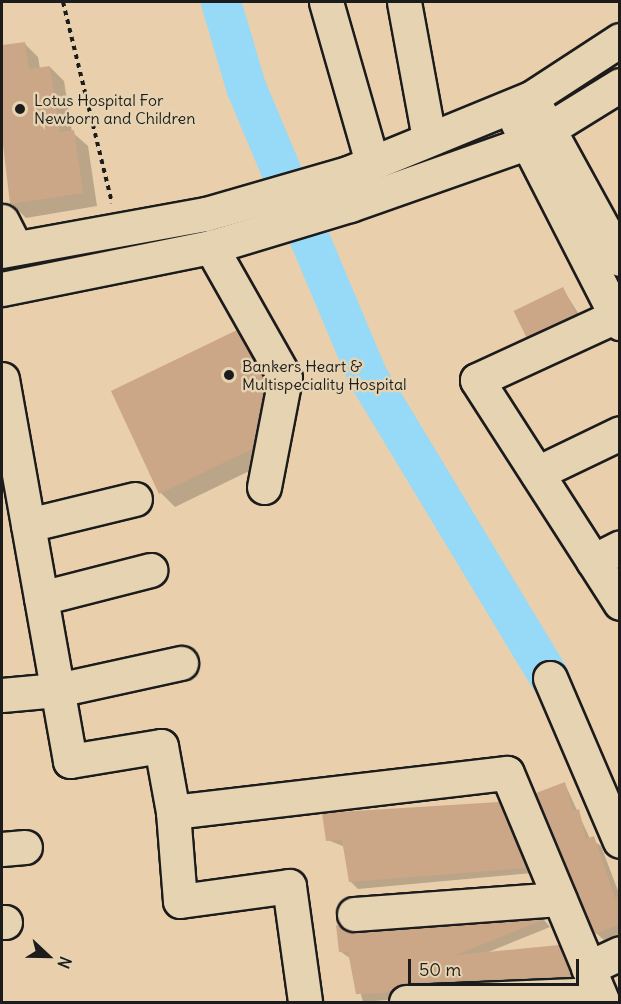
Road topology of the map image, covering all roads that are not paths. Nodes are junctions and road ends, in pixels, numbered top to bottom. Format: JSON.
{"nodes":[{"id":1,"x":326,"y":2,"type":"edge"},
{"id":2,"x":404,"y":2,"type":"edge"},
{"id":3,"x":620,"y":40,"type":"edge"},
{"id":4,"x":620,"y":84,"type":"edge"},
{"id":5,"x":521,"y":102,"type":"junction"},
{"id":6,"x":537,"y":136,"type":"junction"},
{"id":7,"x":429,"y":138,"type":"junction"},
{"id":8,"x":360,"y":168,"type":"junction"},
{"id":9,"x":6,"y":240,"type":"edge"},
{"id":10,"x":211,"y":247,"type":"junction"},
{"id":11,"x":620,"y":259,"type":"edge"},
{"id":12,"x":2,"y":289,"type":"edge"},
{"id":13,"x":617,"y":319,"type":"edge"},
{"id":14,"x":2,"y":380,"type":"edge"},
{"id":15,"x":6,"y":434,"type":"edge"},
{"id":16,"x":620,"y":434,"type":"edge"},
{"id":17,"x":537,"y":473,"type":"junction"},
{"id":18,"x":264,"y":487,"type":"dead end"},
{"id":19,"x":135,"y":499,"type":"dead end"},
{"id":20,"x":28,"y":525,"type":"junction"},
{"id":21,"x":606,"y":554,"type":"edge"},
{"id":22,"x":150,"y":570,"type":"dead end"},
{"id":23,"x":41,"y":598,"type":"junction"},
{"id":24,"x":620,"y":603,"type":"edge"},
{"id":25,"x":181,"y":663,"type":"dead end"},
{"id":26,"x":550,"y":678,"type":"dead end"},
{"id":27,"x":57,"y":690,"type":"junction"},
{"id":28,"x":2,"y":694,"type":"edge"},
{"id":29,"x":173,"y":812,"type":"junction"},
{"id":30,"x":620,"y":842,"type":"edge"},
{"id":31,"x":559,"y":899,"type":"junction"},
{"id":32,"x":354,"y":914,"type":"dead end"},
{"id":33,"x":620,"y":953,"type":"edge"},
{"id":34,"x":597,"y":988,"type":"edge"},
{"id":35,"x":305,"y":1002,"type":"edge"},
{"id":36,"x":406,"y":1002,"type":"edge"}],
"edges":[{"from":1,"to":8,"type":"street"},
{"from":2,"to":7,"type":"street"},
{"from":3,"to":5,"type":"street"},
{"from":4,"to":6,"type":"street"},
{"from":5,"to":6,"type":"street"},
{"from":5,"to":7,"type":"street"},
{"from":6,"to":10,"type":"street"},
{"from":6,"to":11,"type":"street"},
{"from":6,"to":13,"type":"street"},
{"from":7,"to":8,"type":"street"},
{"from":8,"to":9,"type":"street"},
{"from":10,"to":12,"type":"street"},
{"from":10,"to":18,"type":"street"},
{"from":13,"to":17,"type":"street"},
{"from":14,"to":15,"type":"street"},
{"from":15,"to":20,"type":"street"},
{"from":16,"to":17,"type":"street"},
{"from":17,"to":21,"type":"street"},
{"from":19,"to":20,"type":"street"},
{"from":20,"to":23,"type":"street"},
{"from":21,"to":24,"type":"street"},
{"from":22,"to":23,"type":"street"},
{"from":23,"to":27,"type":"street"},
{"from":25,"to":27,"type":"street"},
{"from":26,"to":30,"type":"street"},
{"from":27,"to":28,"type":"street"},
{"from":27,"to":29,"type":"street"},
{"from":29,"to":31,"type":"street"},
{"from":29,"to":35,"type":"street"},
{"from":31,"to":32,"type":"street"},
{"from":31,"to":34,"type":"street"},
{"from":33,"to":34,"type":"street"},
{"from":34,"to":36,"type":"street"}]}
